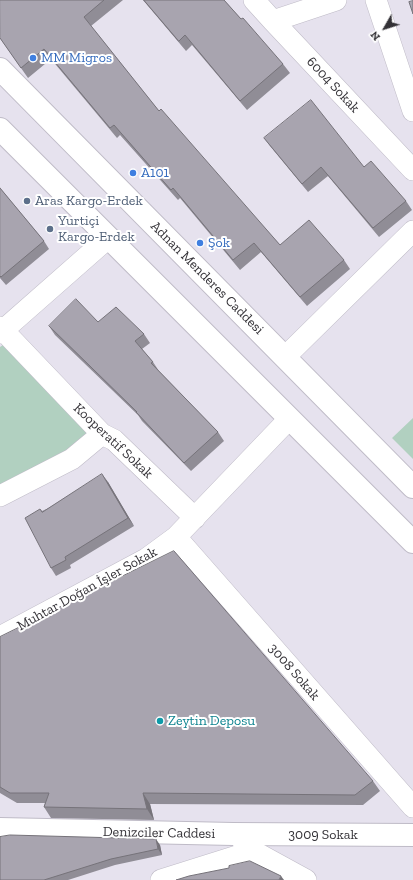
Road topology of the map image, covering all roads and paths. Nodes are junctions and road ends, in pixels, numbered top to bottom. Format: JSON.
{"nodes":[{"id":1,"x":254,"y":0,"type":"edge"},
{"id":2,"x":336,"y":0,"type":"edge"},
{"id":3,"x":376,"y":0,"type":"edge"},
{"id":4,"x":273,"y":22,"type":"junction"},
{"id":5,"x":0,"y":69,"type":"edge"},
{"id":6,"x":413,"y":111,"type":"edge"},
{"id":7,"x":0,"y":129,"type":"edge"},
{"id":8,"x":413,"y":170,"type":"edge"},
{"id":9,"x":413,"y":231,"type":"edge"},
{"id":10,"x":108,"y":238,"type":"junction"},
{"id":11,"x":1,"y":330,"type":"edge"},
{"id":12,"x":285,"y":357,"type":"junction"},
{"id":13,"x":289,"y":419,"type":"junction"},
{"id":14,"x":102,"y":434,"type":"junction"},
{"id":15,"x":413,"y":487,"type":"edge"},
{"id":16,"x":0,"y":496,"type":"edge"},
{"id":17,"x":195,"y":518,"type":"junction"},
{"id":18,"x":176,"y":537,"type":"junction"},
{"id":19,"x":413,"y":542,"type":"edge"},
{"id":20,"x":2,"y":631,"type":"edge"},
{"id":21,"x":413,"y":808,"type":"edge"},
{"id":22,"x":0,"y":829,"type":"edge"},
{"id":23,"x":233,"y":834,"type":"junction"},
{"id":24,"x":413,"y":835,"type":"edge"},
{"id":25,"x":253,"y":851,"type":"junction"},
{"id":26,"x":161,"y":880,"type":"edge"},
{"id":27,"x":306,"y":880,"type":"edge"}],
"edges":[{"from":1,"to":4,"type":"street","name":"6004 Sokak"},
{"from":2,"to":4,"type":"street"},
{"from":3,"to":6,"type":"street"},
{"from":4,"to":8,"type":"street","name":"6004 Sokak"},
{"from":5,"to":12,"type":"main road","name":"Adnan Menderes Caddesi"},
{"from":7,"to":10,"type":"main road"},
{"from":9,"to":12,"type":"street"},
{"from":10,"to":11,"type":"street"},
{"from":10,"to":13,"type":"main road"},
{"from":11,"to":14,"type":"street","name":"Kooperatif Sokak"},
{"from":12,"to":15,"type":"main road","name":"Adnan Menderes Caddesi"},
{"from":13,"to":17,"type":"street","name":"Muhtar Doğan İşler Sokak"},
{"from":13,"to":19,"type":"main road"},
{"from":14,"to":16,"type":"street"},
{"from":14,"to":17,"type":"street","name":"Kooperatif Sokak"},
{"from":17,"to":18,"type":"street","name":"Muhtar Doğan İşler Sokak"},
{"from":18,"to":20,"type":"street","name":"Muhtar Doğan İşler Sokak"},
{"from":18,"to":21,"type":"street","name":"3008 Sokak"},
{"from":22,"to":23,"type":"main road","name":"Denizciler Caddesi"},
{"from":23,"to":24,"type":"main road","name":"3009 Sokak"},
{"from":23,"to":25,"type":"street","name":"Denizciler Caddesi"},
{"from":25,"to":26,"type":"street"},
{"from":25,"to":27,"type":"street","name":"Denizciler Caddesi"}]}
